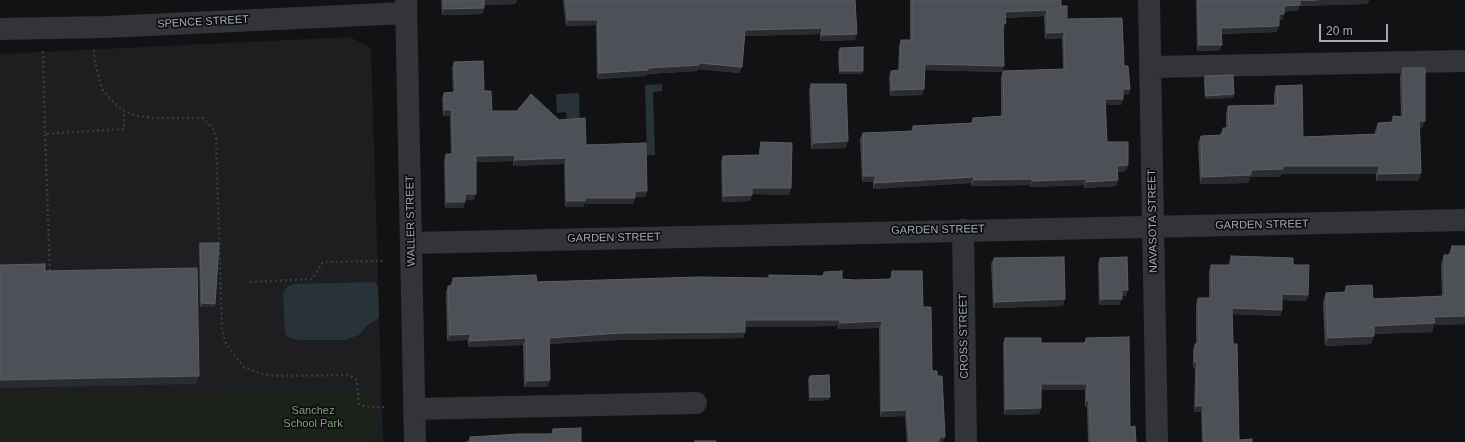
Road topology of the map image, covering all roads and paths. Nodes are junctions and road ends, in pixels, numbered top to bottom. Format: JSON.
{"nodes":[{"id":1,"x":1149,"y":0,"type":"edge"},
{"id":2,"x":406,"y":6,"type":"edge"},
{"id":3,"x":0,"y":29,"type":"edge"},
{"id":4,"x":94,"y":50,"type":"dead end"},
{"id":5,"x":43,"y":51,"type":"dead end"},
{"id":6,"x":1465,"y":61,"type":"edge"},
{"id":7,"x":1150,"y":67,"type":"junction"},
{"id":8,"x":124,"y":111,"type":"junction"},
{"id":9,"x":45,"y":134,"type":"junction"},
{"id":10,"x":1465,"y":220,"type":"edge"},
{"id":11,"x":1153,"y":227,"type":"junction"},
{"id":12,"x":963,"y":230,"type":"junction"},
{"id":13,"x":411,"y":243,"type":"junction"},
{"id":14,"x":383,"y":261,"type":"dead end"},
{"id":15,"x":50,"y":280,"type":"edge"},
{"id":16,"x":250,"y":282,"type":"dead end"},
{"id":17,"x":214,"y":289,"type":"edge"},
{"id":18,"x":221,"y":289,"type":"junction"},
{"id":19,"x":696,"y":403,"type":"dead end"},
{"id":20,"x":387,"y":407,"type":"dead end"},
{"id":21,"x":414,"y":409,"type":"junction"},
{"id":22,"x":415,"y":442,"type":"edge"},
{"id":23,"x":966,"y":442,"type":"edge"},
{"id":24,"x":1157,"y":442,"type":"edge"}],
"edges":[{"from":1,"to":7,"type":"street","name":"NAVASOTA STREET"},
{"from":2,"to":3,"type":"street","name":"SPENCE STREET"},
{"from":2,"to":13,"type":"street","name":"WALLER STREET"},
{"from":4,"to":8,"type":"path"},
{"from":5,"to":9,"type":"path"},
{"from":6,"to":7,"type":"street"},
{"from":7,"to":11,"type":"street","name":"NAVASOTA STREET"},
{"from":8,"to":9,"type":"path"},
{"from":8,"to":18,"type":"path"},
{"from":9,"to":15,"type":"path"},
{"from":10,"to":11,"type":"street","name":"GARDEN STREET"},
{"from":11,"to":12,"type":"street","name":"GARDEN STREET"},
{"from":11,"to":24,"type":"street","name":"NAVASOTA STREET"},
{"from":12,"to":13,"type":"street","name":"GARDEN STREET"},
{"from":12,"to":23,"type":"street","name":"CROSS STREET"},
{"from":13,"to":21,"type":"street","name":"WALLER STREET"},
{"from":14,"to":16,"type":"path"},
{"from":17,"to":18,"type":"path"},
{"from":18,"to":20,"type":"path"},
{"from":19,"to":21,"type":"street"},
{"from":21,"to":22,"type":"street","name":"WALLER STREET"}]}
